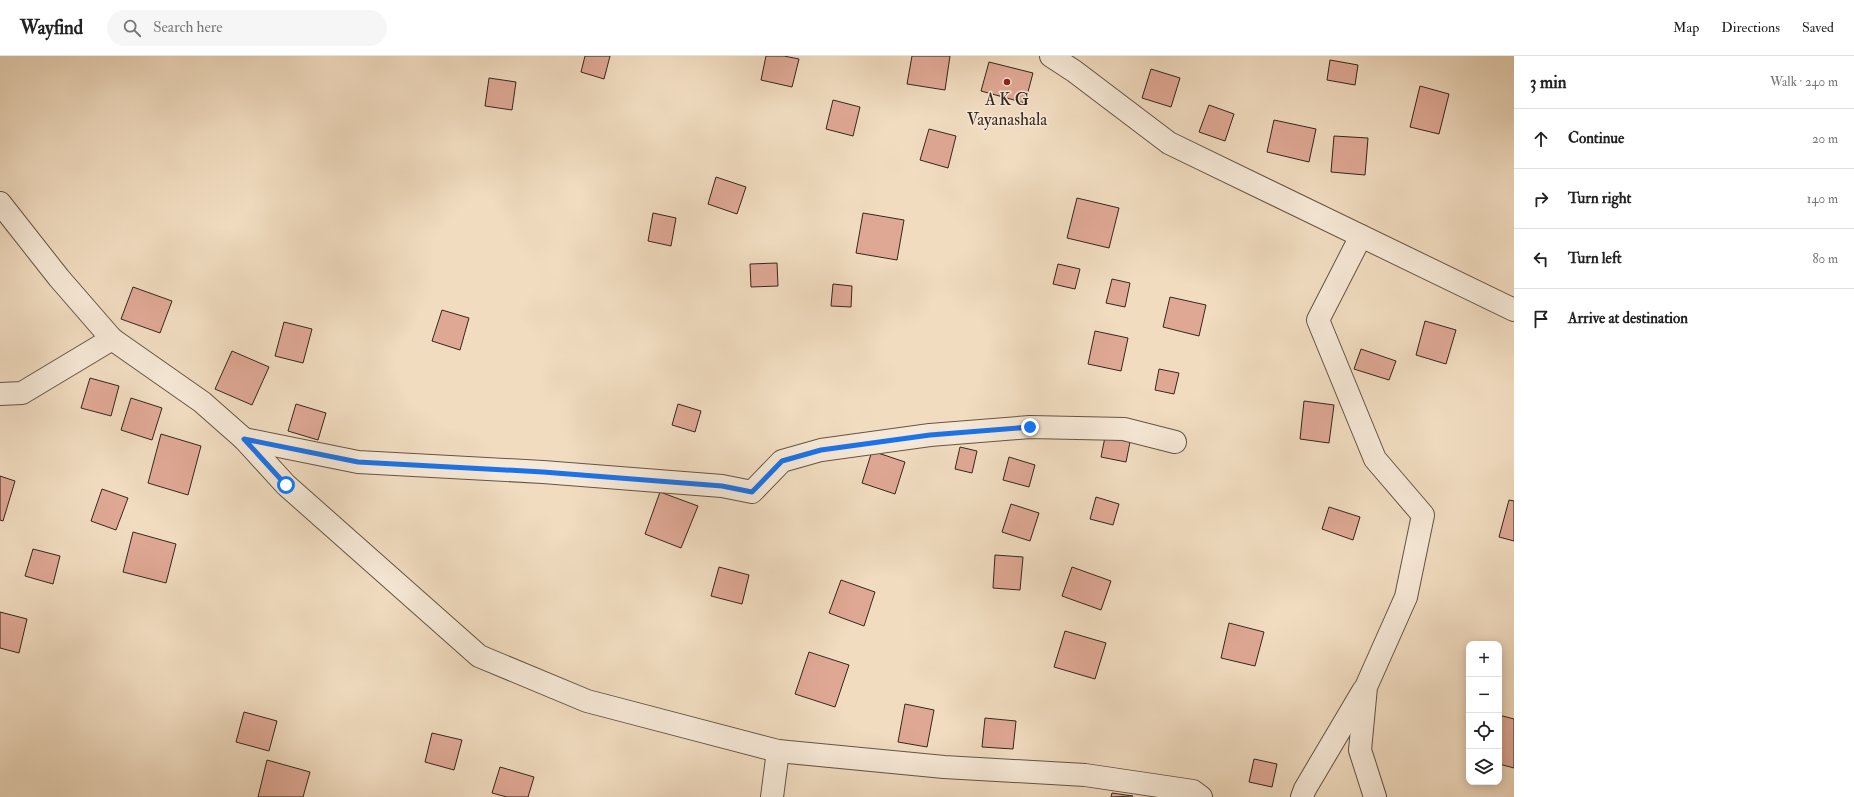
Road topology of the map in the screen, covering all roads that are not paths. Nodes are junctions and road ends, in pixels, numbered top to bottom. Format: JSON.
{"nodes":[{"id":1,"x":1051,"y":56,"type":"edge"},
{"id":2,"x":0,"y":203,"type":"edge"},
{"id":3,"x":1361,"y":236,"type":"junction"},
{"id":4,"x":1514,"y":310,"type":"edge"},
{"id":5,"x":112,"y":339,"type":"junction"},
{"id":6,"x":0,"y":394,"type":"edge"},
{"id":7,"x":244,"y":439,"type":"junction"},
{"id":8,"x":1175,"y":442,"type":"dead end"},
{"id":9,"x":1366,"y":687,"type":"junction"},
{"id":10,"x":778,"y":751,"type":"junction"},
{"id":11,"x":772,"y":797,"type":"edge"},
{"id":12,"x":1201,"y":797,"type":"edge"},
{"id":13,"x":1302,"y":797,"type":"edge"},
{"id":14,"x":1375,"y":797,"type":"edge"}],
"edges":[{"from":1,"to":3,"type":"street"},
{"from":2,"to":5,"type":"street"},
{"from":3,"to":4,"type":"street"},
{"from":3,"to":9,"type":"street"},
{"from":5,"to":6,"type":"street"},
{"from":5,"to":7,"type":"street"},
{"from":7,"to":8,"type":"street"},
{"from":7,"to":10,"type":"street"},
{"from":9,"to":13,"type":"street"},
{"from":9,"to":14,"type":"street"},
{"from":10,"to":11,"type":"street"},
{"from":10,"to":12,"type":"street"}]}
